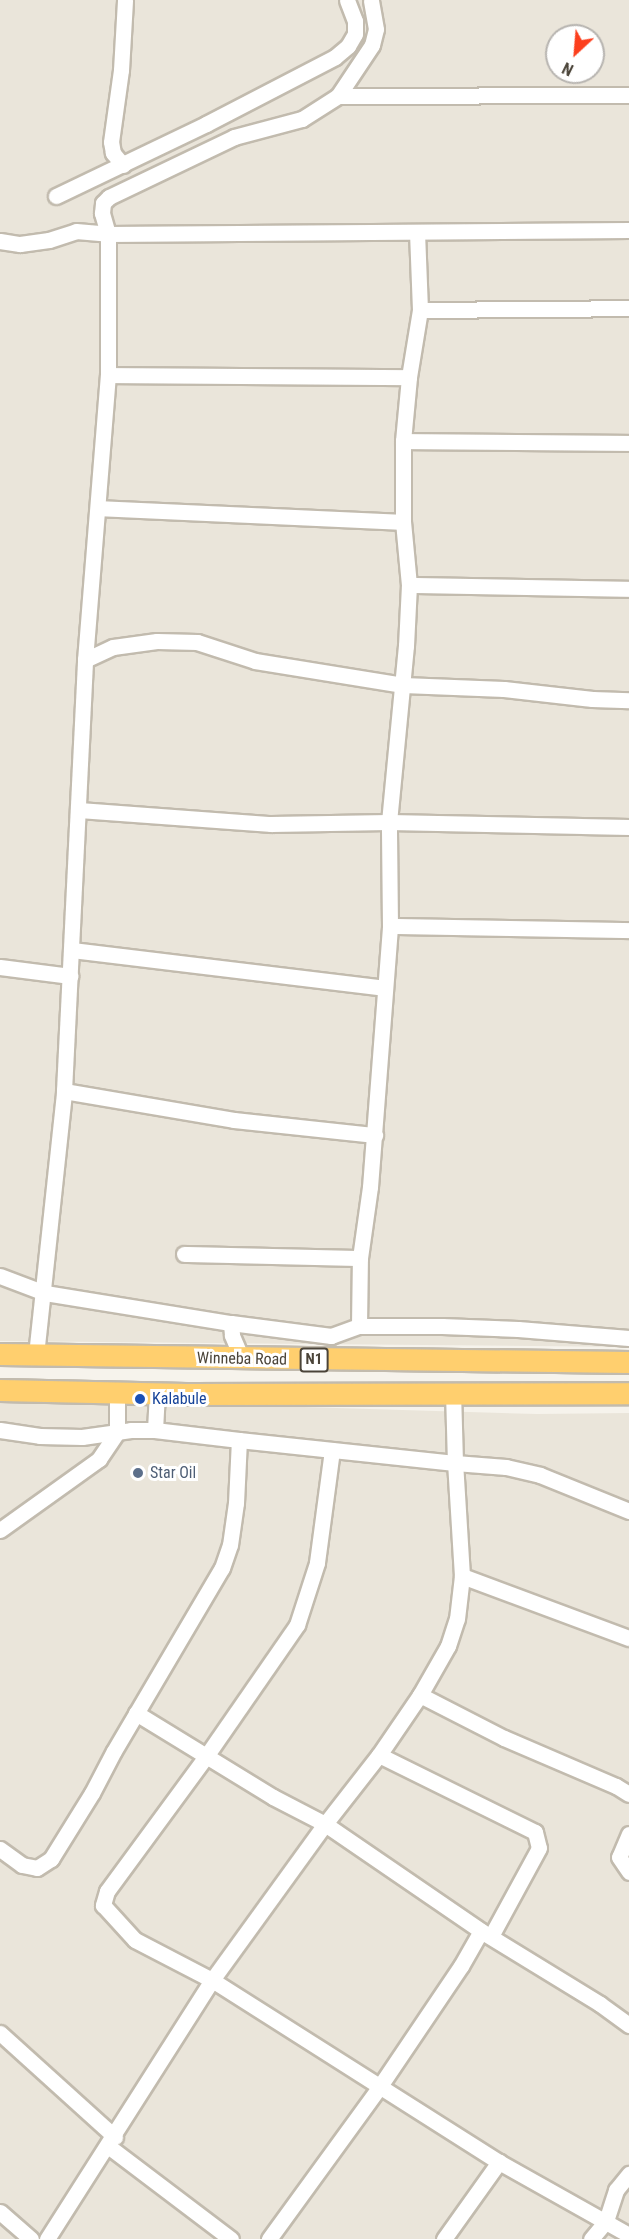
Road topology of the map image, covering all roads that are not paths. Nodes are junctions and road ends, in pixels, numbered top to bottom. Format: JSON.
{"nodes":[{"id":1,"x":125,"y":0,"type":"edge"},
{"id":2,"x":347,"y":0,"type":"edge"},
{"id":3,"x":371,"y":0,"type":"edge"},
{"id":4,"x":629,"y":95,"type":"edge"},
{"id":5,"x":338,"y":96,"type":"junction"},
{"id":6,"x":123,"y":165,"type":"junction"},
{"id":7,"x":56,"y":196,"type":"dead end"},
{"id":8,"x":629,"y":230,"type":"edge"},
{"id":9,"x":417,"y":233,"type":"junction"},
{"id":10,"x":108,"y":234,"type":"junction"},
{"id":11,"x":0,"y":240,"type":"edge"},
{"id":12,"x":629,"y":308,"type":"edge"},
{"id":13,"x":420,"y":310,"type":"junction"},
{"id":14,"x":108,"y":375,"type":"junction"},
{"id":15,"x":409,"y":377,"type":"junction"},
{"id":16,"x":403,"y":441,"type":"junction"},
{"id":17,"x":629,"y":443,"type":"edge"},
{"id":18,"x":98,"y":508,"type":"junction"},
{"id":19,"x":403,"y":522,"type":"junction"},
{"id":20,"x":409,"y":585,"type":"junction"},
{"id":21,"x":629,"y":589,"type":"edge"},
{"id":22,"x":85,"y":660,"type":"junction"},
{"id":23,"x":403,"y":685,"type":"junction"},
{"id":24,"x":629,"y":700,"type":"edge"},
{"id":25,"x":79,"y":810,"type":"junction"},
{"id":26,"x":389,"y":822,"type":"junction"},
{"id":27,"x":629,"y":826,"type":"edge"},
{"id":28,"x":390,"y":926,"type":"junction"},
{"id":29,"x":629,"y":930,"type":"edge"},
{"id":30,"x":72,"y":950,"type":"junction"},
{"id":31,"x":0,"y":967,"type":"edge"},
{"id":32,"x":70,"y":976,"type":"junction"},
{"id":33,"x":384,"y":988,"type":"junction"},
{"id":34,"x":64,"y":1091,"type":"junction"},
{"id":35,"x":375,"y":1135,"type":"junction"},
{"id":36,"x":184,"y":1254,"type":"dead end"},
{"id":37,"x":360,"y":1258,"type":"junction"},
{"id":38,"x":0,"y":1276,"type":"edge"},
{"id":39,"x":45,"y":1293,"type":"junction"},
{"id":40,"x":231,"y":1323,"type":"junction"},
{"id":41,"x":359,"y":1326,"type":"junction"},
{"id":42,"x":629,"y":1338,"type":"edge"},
{"id":43,"x":0,"y":1354,"type":"edge"},
{"id":44,"x":36,"y":1355,"type":"junction"},
{"id":45,"x":242,"y":1359,"type":"junction"},
{"id":46,"x":600,"y":1361,"type":"junction"},
{"id":47,"x":629,"y":1362,"type":"edge"},
{"id":48,"x":0,"y":1390,"type":"edge"},
{"id":49,"x":117,"y":1392,"type":"junction"},
{"id":50,"x":453,"y":1392,"type":"junction"},
{"id":51,"x":596,"y":1392,"type":"junction"},
{"id":52,"x":629,"y":1393,"type":"edge"},
{"id":53,"x":157,"y":1394,"type":"junction"},
{"id":54,"x":0,"y":1430,"type":"edge"},
{"id":55,"x":154,"y":1430,"type":"junction"},
{"id":56,"x":117,"y":1432,"type":"junction"},
{"id":57,"x":239,"y":1440,"type":"junction"},
{"id":58,"x":332,"y":1450,"type":"junction"},
{"id":59,"x":455,"y":1463,"type":"junction"},
{"id":60,"x":629,"y":1511,"type":"edge"},
{"id":61,"x":0,"y":1530,"type":"edge"},
{"id":62,"x":462,"y":1576,"type":"junction"},
{"id":63,"x":629,"y":1638,"type":"edge"},
{"id":64,"x":420,"y":1695,"type":"junction"},
{"id":65,"x":136,"y":1713,"type":"junction"},
{"id":66,"x":207,"y":1755,"type":"junction"},
{"id":67,"x":379,"y":1755,"type":"junction"},
{"id":68,"x":629,"y":1794,"type":"edge"},
{"id":69,"x":325,"y":1824,"type":"junction"},
{"id":70,"x":629,"y":1834,"type":"edge"},
{"id":71,"x":0,"y":1849,"type":"edge"},
{"id":72,"x":629,"y":1872,"type":"edge"},
{"id":73,"x":486,"y":1933,"type":"junction"},
{"id":74,"x":212,"y":1980,"type":"junction"},
{"id":75,"x":629,"y":2025,"type":"edge"},
{"id":76,"x":0,"y":2033,"type":"edge"},
{"id":77,"x":380,"y":2086,"type":"junction"},
{"id":78,"x":111,"y":2141,"type":"junction"},
{"id":79,"x":499,"y":2162,"type":"junction"},
{"id":80,"x":629,"y":2174,"type":"edge"},
{"id":81,"x":0,"y":2212,"type":"edge"},
{"id":82,"x":606,"y":2220,"type":"junction"},
{"id":83,"x":629,"y":2235,"type":"edge"},
{"id":84,"x":31,"y":2239,"type":"edge"},
{"id":85,"x":47,"y":2239,"type":"edge"},
{"id":86,"x":231,"y":2239,"type":"edge"},
{"id":87,"x":269,"y":2239,"type":"edge"},
{"id":88,"x":444,"y":2239,"type":"edge"},
{"id":89,"x":591,"y":2239,"type":"edge"}],
"edges":[{"from":1,"to":6,"type":"street"},
{"from":2,"to":6,"type":"street"},
{"from":3,"to":5,"type":"street"},
{"from":4,"to":5,"type":"street"},
{"from":5,"to":10,"type":"street"},
{"from":6,"to":7,"type":"street"},
{"from":8,"to":9,"type":"street"},
{"from":9,"to":10,"type":"street"},
{"from":9,"to":13,"type":"street"},
{"from":10,"to":11,"type":"street"},
{"from":10,"to":14,"type":"street"},
{"from":12,"to":13,"type":"street"},
{"from":13,"to":15,"type":"street"},
{"from":14,"to":15,"type":"street"},
{"from":14,"to":18,"type":"street"},
{"from":15,"to":16,"type":"street"},
{"from":16,"to":17,"type":"street"},
{"from":16,"to":19,"type":"street"},
{"from":18,"to":19,"type":"street"},
{"from":18,"to":22,"type":"street"},
{"from":19,"to":20,"type":"street"},
{"from":20,"to":21,"type":"street"},
{"from":20,"to":23,"type":"street"},
{"from":22,"to":23,"type":"street"},
{"from":22,"to":25,"type":"street"},
{"from":23,"to":24,"type":"street"},
{"from":23,"to":26,"type":"street"},
{"from":25,"to":26,"type":"street"},
{"from":25,"to":30,"type":"street"},
{"from":26,"to":27,"type":"street"},
{"from":26,"to":28,"type":"street"},
{"from":28,"to":29,"type":"street"},
{"from":28,"to":33,"type":"street"},
{"from":30,"to":32,"type":"street"},
{"from":30,"to":33,"type":"street"},
{"from":31,"to":32,"type":"street"},
{"from":32,"to":34,"type":"street"},
{"from":33,"to":35,"type":"street"},
{"from":34,"to":35,"type":"street"},
{"from":34,"to":39,"type":"street"},
{"from":35,"to":37,"type":"street"},
{"from":36,"to":37,"type":"street"},
{"from":37,"to":41,"type":"street"},
{"from":38,"to":39,"type":"street"},
{"from":39,"to":40,"type":"street"},
{"from":39,"to":44,"type":"street"},
{"from":40,"to":41,"type":"street"},
{"from":40,"to":45,"type":"street"},
{"from":41,"to":42,"type":"street"},
{"from":43,"to":44,"type":"highway","name":"Winneba Road","number":"N1"},
{"from":44,"to":45,"type":"highway","name":"Winneba Road","number":"N1"},
{"from":45,"to":46,"type":"highway","name":"Winneba Road","number":"N1"},
{"from":46,"to":47,"type":"highway","name":"Winneba Road","number":"N1"},
{"from":46,"to":51,"type":"highway"},
{"from":48,"to":49,"type":"highway","name":"Winneba Road","number":"N1"},
{"from":49,"to":53,"type":"highway","name":"Winneba Road","number":"N1"},
{"from":49,"to":56,"type":"street"},
{"from":50,"to":51,"type":"highway","name":"Winneba Road","number":"N1"},
{"from":50,"to":53,"type":"highway","name":"Winneba Road","number":"N1"},
{"from":50,"to":59,"type":"street"},
{"from":51,"to":52,"type":"highway","name":"Winneba Road","number":"N1"},
{"from":53,"to":55,"type":"street"},
{"from":54,"to":56,"type":"street"},
{"from":55,"to":56,"type":"street"},
{"from":55,"to":57,"type":"street"},
{"from":56,"to":61,"type":"street"},
{"from":57,"to":58,"type":"street"},
{"from":57,"to":65,"type":"street"},
{"from":58,"to":59,"type":"street"},
{"from":58,"to":66,"type":"street"},
{"from":59,"to":60,"type":"street"},
{"from":59,"to":62,"type":"street"},
{"from":62,"to":63,"type":"street"},
{"from":62,"to":64,"type":"street"},
{"from":64,"to":67,"type":"street"},
{"from":64,"to":68,"type":"street"},
{"from":65,"to":66,"type":"street"},
{"from":65,"to":71,"type":"street"},
{"from":66,"to":69,"type":"street"},
{"from":66,"to":74,"type":"street"},
{"from":67,"to":69,"type":"street"},
{"from":67,"to":73,"type":"street"},
{"from":69,"to":73,"type":"street"},
{"from":69,"to":74,"type":"street"},
{"from":70,"to":72,"type":"street"},
{"from":73,"to":75,"type":"street"},
{"from":73,"to":77,"type":"street"},
{"from":74,"to":77,"type":"street"},
{"from":74,"to":78,"type":"street"},
{"from":76,"to":78,"type":"street"},
{"from":77,"to":79,"type":"street"},
{"from":77,"to":87,"type":"street"},
{"from":78,"to":85,"type":"street"},
{"from":78,"to":86,"type":"street"},
{"from":79,"to":82,"type":"street"},
{"from":79,"to":88,"type":"street"},
{"from":80,"to":82,"type":"street"},
{"from":81,"to":84,"type":"street"},
{"from":82,"to":83,"type":"street"},
{"from":82,"to":89,"type":"street"}]}
